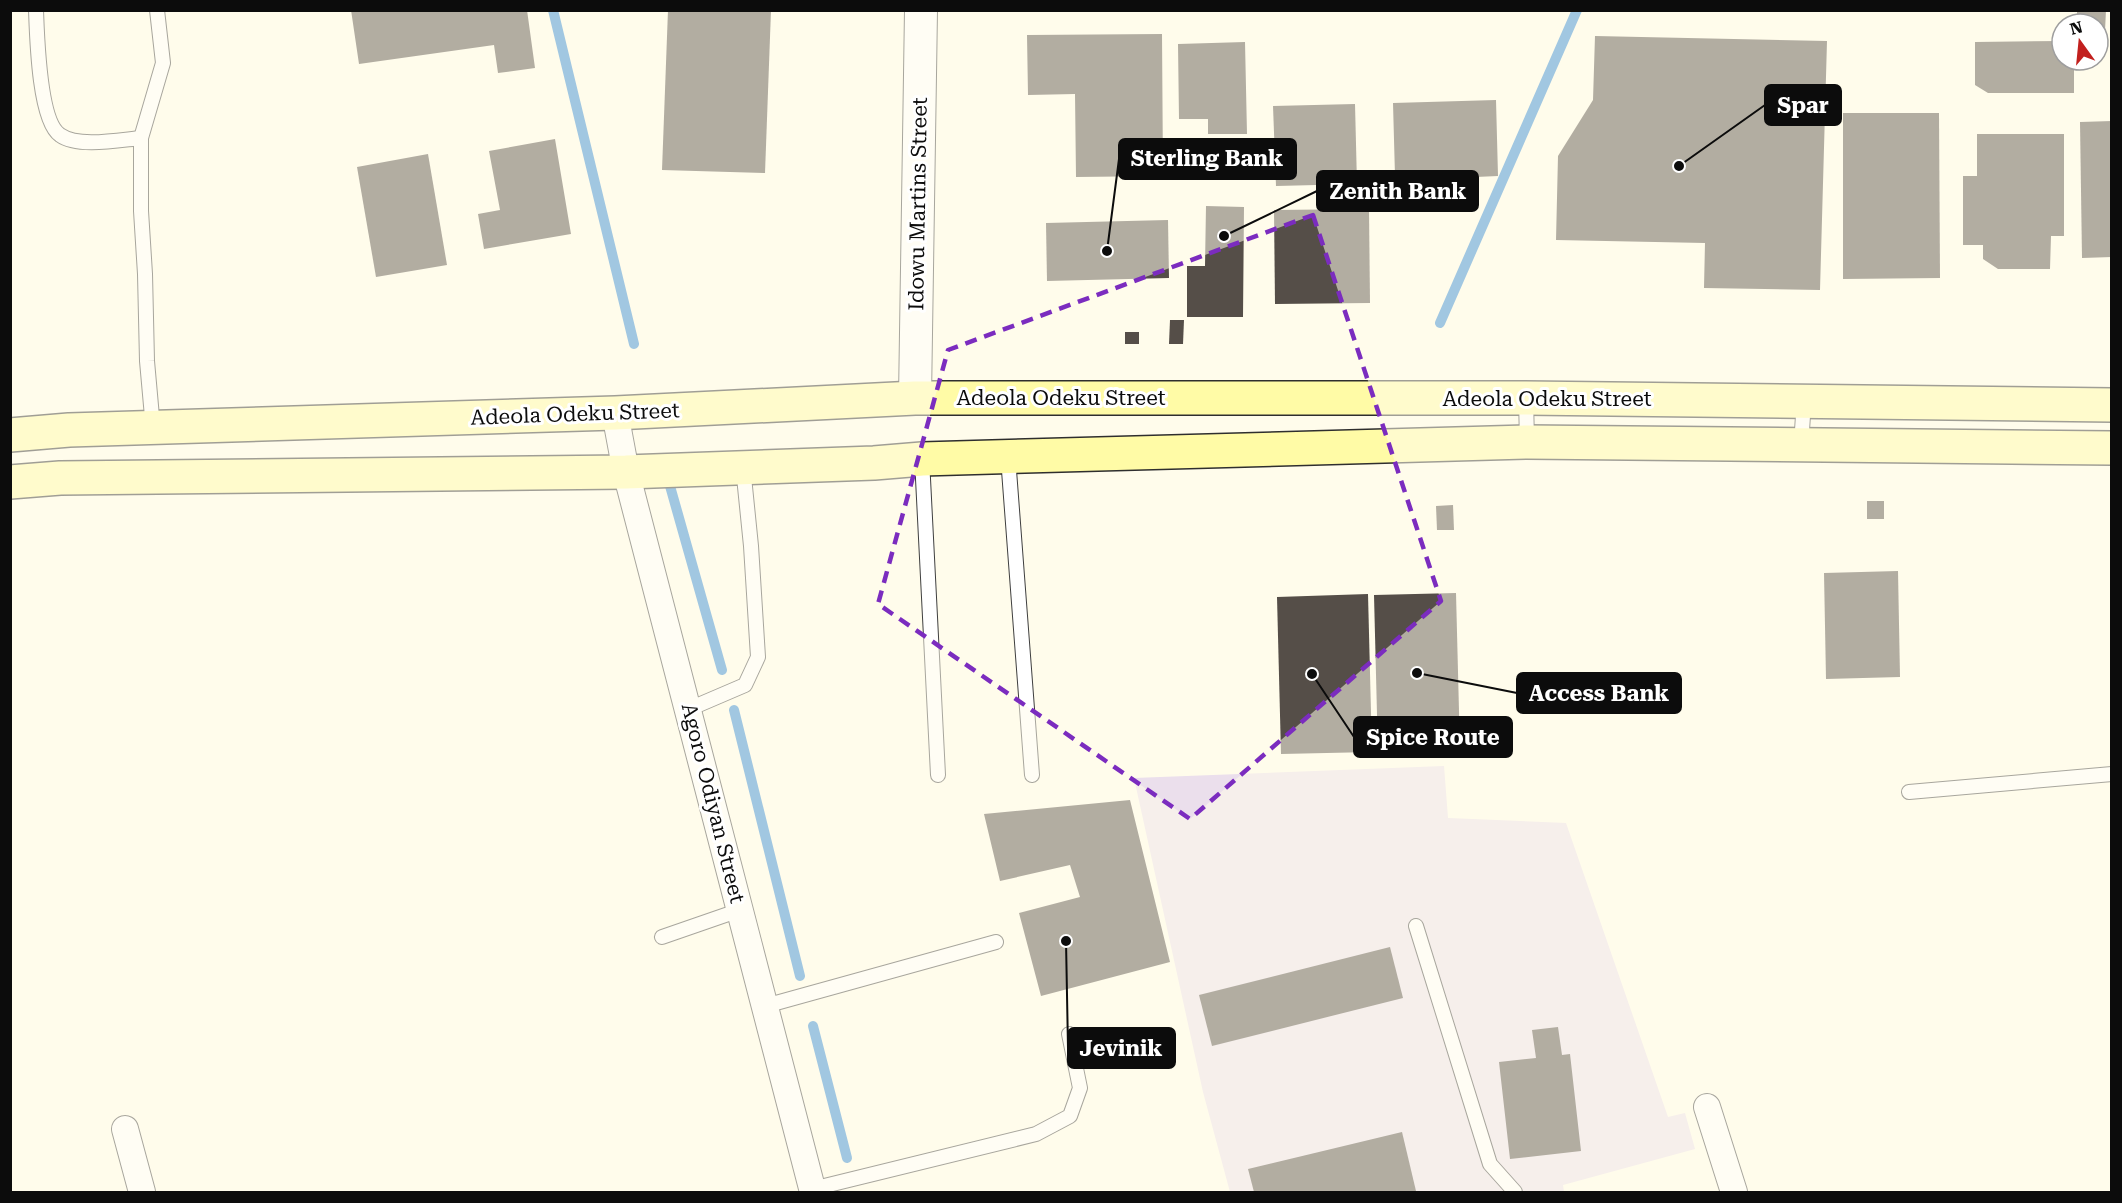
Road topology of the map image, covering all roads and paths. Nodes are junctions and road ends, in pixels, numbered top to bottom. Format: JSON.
{"nodes":[{"id":1,"x":36,"y":10,"type":"edge"},
{"id":2,"x":157,"y":10,"type":"edge"},
{"id":3,"x":921,"y":10,"type":"edge"},
{"id":4,"x":141,"y":138,"type":"junction"},
{"id":5,"x":915,"y":398,"type":"junction"},
{"id":6,"x":1526,"y":399,"type":"junction"},
{"id":7,"x":1804,"y":401,"type":"junction"},
{"id":8,"x":2112,"y":405,"type":"edge"},
{"id":9,"x":615,"y":413,"type":"junction"},
{"id":10,"x":153,"y":428,"type":"junction"},
{"id":11,"x":10,"y":435,"type":"edge"},
{"id":12,"x":1527,"y":442,"type":"junction"},
{"id":13,"x":1801,"y":445,"type":"junction"},
{"id":14,"x":2112,"y":448,"type":"edge"},
{"id":15,"x":1008,"y":457,"type":"junction"},
{"id":16,"x":922,"y":459,"type":"junction"},
{"id":17,"x":743,"y":466,"type":"junction"},
{"id":18,"x":626,"y":472,"type":"junction"},
{"id":19,"x":10,"y":482,"type":"edge"},
{"id":20,"x":689,"y":709,"type":"junction"},
{"id":21,"x":2112,"y":774,"type":"edge"},
{"id":22,"x":938,"y":775,"type":"dead end"},
{"id":23,"x":1032,"y":775,"type":"dead end"},
{"id":24,"x":1909,"y":792,"type":"dead end"},
{"id":25,"x":740,"y":910,"type":"junction"},
{"id":26,"x":1416,"y":926,"type":"dead end"},
{"id":27,"x":662,"y":937,"type":"dead end"},
{"id":28,"x":996,"y":942,"type":"dead end"},
{"id":29,"x":765,"y":1006,"type":"junction"},
{"id":30,"x":1069,"y":1034,"type":"dead end"},
{"id":31,"x":1707,"y":1107,"type":"dead end"},
{"id":32,"x":125,"y":1129,"type":"dead end"},
{"id":33,"x":813,"y":1191,"type":"edge"},
{"id":34,"x":142,"y":1192,"type":"edge"},
{"id":35,"x":1515,"y":1192,"type":"edge"},
{"id":36,"x":1734,"y":1192,"type":"edge"}],
"edges":[{"from":1,"to":4,"type":"lane"},
{"from":2,"to":4,"type":"lane"},
{"from":3,"to":5,"type":"street","name":"Idowu Martins Street"},
{"from":4,"to":10,"type":"lane"},
{"from":5,"to":6,"type":"main road","name":"Adeola Odeku Street"},
{"from":5,"to":9,"type":"main road","name":"Adeola Odeku Street"},
{"from":6,"to":7,"type":"main road","name":"Adeola Odeku Street"},
{"from":6,"to":12,"type":"lane"},
{"from":7,"to":8,"type":"main road","name":"Adeola Odeku Street"},
{"from":7,"to":13,"type":"lane"},
{"from":9,"to":10,"type":"main road","name":"Adeola Odeku Street"},
{"from":9,"to":18,"type":"street","name":"Agoro Odiyan Street"},
{"from":10,"to":11,"type":"main road","name":"Adeola Odeku Street"},
{"from":12,"to":13,"type":"main road","name":"Adeola Odeku Street"},
{"from":12,"to":15,"type":"main road","name":"Adeola Odeku Street"},
{"from":13,"to":14,"type":"main road","name":"Adeola Odeku Street"},
{"from":15,"to":16,"type":"main road","name":"Adeola Odeku Street"},
{"from":15,"to":23,"type":"lane"},
{"from":16,"to":17,"type":"main road","name":"Adeola Odeku Street"},
{"from":16,"to":22,"type":"lane"},
{"from":17,"to":18,"type":"main road","name":"Adeola Odeku Street"},
{"from":17,"to":20,"type":"lane"},
{"from":18,"to":19,"type":"main road","name":"Adeola Odeku Street"},
{"from":18,"to":20,"type":"street","name":"Agoro Odiyan Street"},
{"from":20,"to":25,"type":"street","name":"Agoro Odiyan Street"},
{"from":21,"to":24,"type":"lane"},
{"from":25,"to":27,"type":"lane"},
{"from":25,"to":29,"type":"street","name":"Agoro Odiyan Street"},
{"from":26,"to":35,"type":"lane"},
{"from":28,"to":29,"type":"lane"},
{"from":29,"to":33,"type":"street","name":"Agoro Odiyan Street"},
{"from":30,"to":33,"type":"lane"},
{"from":31,"to":36,"type":"street"},
{"from":32,"to":34,"type":"street"}]}
